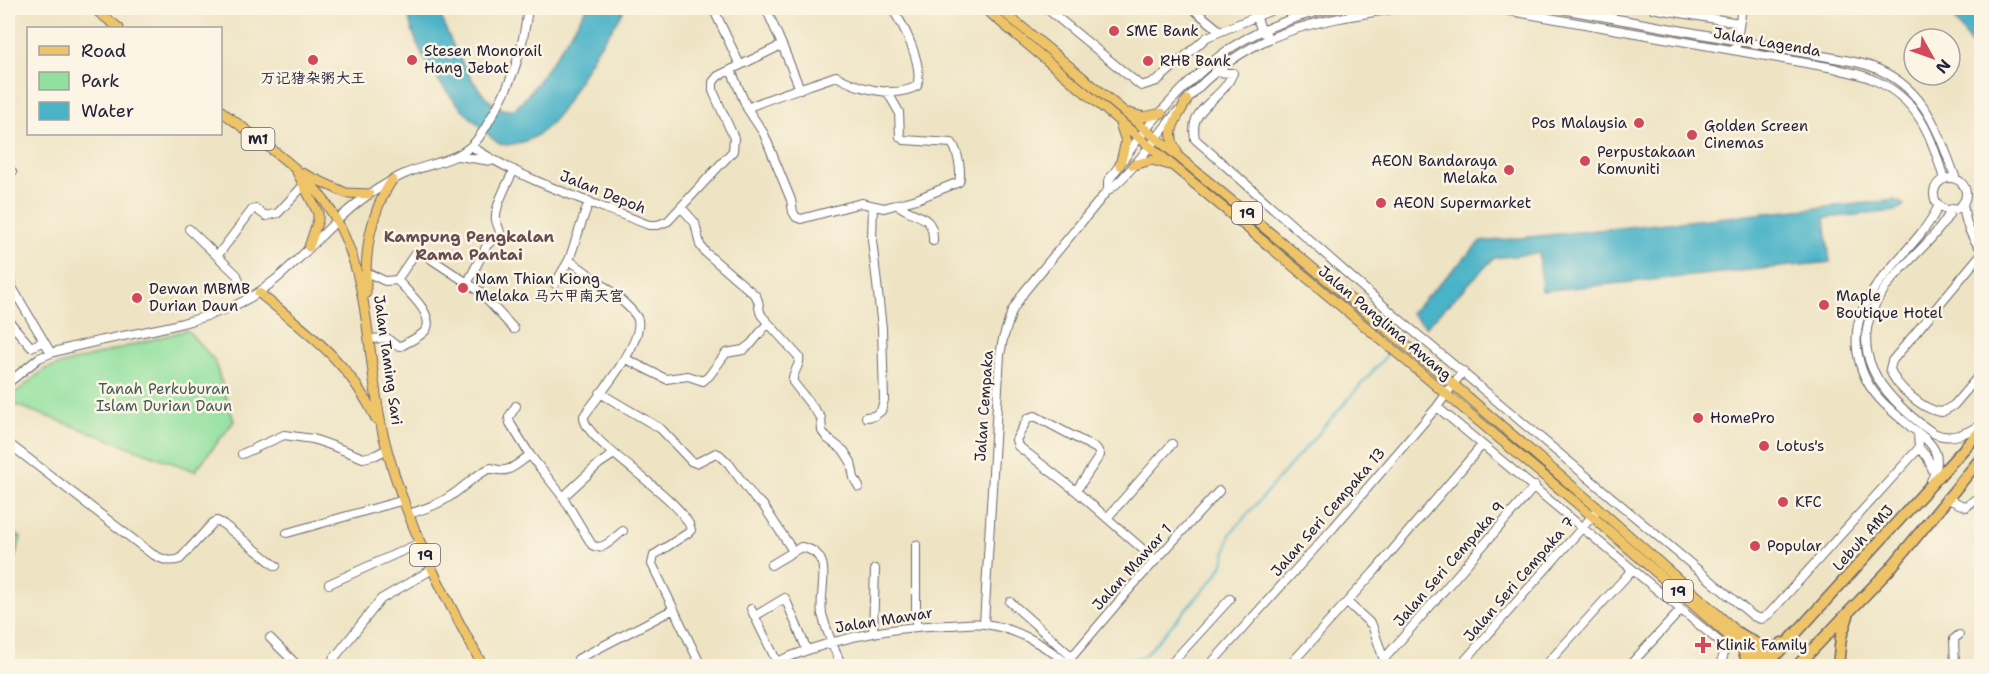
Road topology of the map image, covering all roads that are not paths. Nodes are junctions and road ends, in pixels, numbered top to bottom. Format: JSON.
{"nodes":[{"id":1,"x":93,"y":8,"type":"edge"},
{"id":2,"x":528,"y":8,"type":"edge"},
{"id":3,"x":713,"y":8,"type":"edge"},
{"id":4,"x":766,"y":8,"type":"edge"},
{"id":5,"x":891,"y":8,"type":"edge"},
{"id":6,"x":984,"y":8,"type":"edge"},
{"id":7,"x":999,"y":8,"type":"edge"},
{"id":8,"x":1046,"y":8,"type":"edge"},
{"id":9,"x":1192,"y":8,"type":"edge"},
{"id":10,"x":1277,"y":8,"type":"edge"},
{"id":11,"x":1335,"y":8,"type":"edge"},
{"id":12,"x":1401,"y":8,"type":"edge"},
{"id":13,"x":1493,"y":8,"type":"edge"},
{"id":14,"x":1498,"y":8,"type":"edge"},
{"id":15,"x":1556,"y":8,"type":"edge"},
{"id":16,"x":1652,"y":8,"type":"edge"},
{"id":17,"x":1742,"y":8,"type":"edge"},
{"id":18,"x":1258,"y":12,"type":"edge"},
{"id":19,"x":1739,"y":24,"type":"junction"},
{"id":20,"x":118,"y":27,"type":"edge"},
{"id":21,"x":1219,"y":30,"type":"junction"},
{"id":22,"x":1266,"y":32,"type":"junction"},
{"id":23,"x":1276,"y":36,"type":"junction"},
{"id":24,"x":1737,"y":40,"type":"junction"},
{"id":25,"x":1261,"y":42,"type":"junction"},
{"id":26,"x":782,"y":45,"type":"junction"},
{"id":27,"x":1736,"y":50,"type":"junction"},
{"id":28,"x":740,"y":65,"type":"junction"},
{"id":29,"x":731,"y":70,"type":"junction"},
{"id":30,"x":1214,"y":72,"type":"junction"},
{"id":31,"x":800,"y":89,"type":"junction"},
{"id":32,"x":887,"y":91,"type":"junction"},
{"id":33,"x":1187,"y":100,"type":"junction"},
{"id":34,"x":747,"y":108,"type":"junction"},
{"id":35,"x":1121,"y":110,"type":"junction"},
{"id":36,"x":222,"y":112,"type":"edge"},
{"id":37,"x":1162,"y":113,"type":"junction"},
{"id":38,"x":1119,"y":122,"type":"junction"},
{"id":39,"x":1143,"y":134,"type":"junction"},
{"id":40,"x":1153,"y":141,"type":"junction"},
{"id":41,"x":471,"y":146,"type":"junction"},
{"id":42,"x":456,"y":156,"type":"junction"},
{"id":43,"x":495,"y":162,"type":"junction"},
{"id":44,"x":1179,"y":163,"type":"junction"},
{"id":45,"x":1120,"y":165,"type":"junction"},
{"id":46,"x":1133,"y":165,"type":"junction"},
{"id":47,"x":8,"y":167,"type":"edge"},
{"id":48,"x":298,"y":170,"type":"junction"},
{"id":49,"x":514,"y":170,"type":"junction"},
{"id":50,"x":8,"y":176,"type":"edge"},
{"id":51,"x":1944,"y":179,"type":"junction"},
{"id":52,"x":1956,"y":179,"type":"junction"},
{"id":53,"x":392,"y":180,"type":"junction"},
{"id":54,"x":303,"y":186,"type":"junction"},
{"id":55,"x":1108,"y":190,"type":"junction"},
{"id":56,"x":369,"y":194,"type":"junction"},
{"id":57,"x":589,"y":201,"type":"junction"},
{"id":58,"x":1963,"y":203,"type":"junction"},
{"id":59,"x":897,"y":204,"type":"junction"},
{"id":60,"x":1939,"y":205,"type":"junction"},
{"id":61,"x":873,"y":206,"type":"junction"},
{"id":62,"x":681,"y":207,"type":"junction"},
{"id":63,"x":1952,"y":209,"type":"junction"},
{"id":64,"x":337,"y":221,"type":"junction"},
{"id":65,"x":189,"y":229,"type":"dead end"},
{"id":66,"x":933,"y":241,"type":"dead end"},
{"id":67,"x":309,"y":247,"type":"junction"},
{"id":68,"x":1982,"y":251,"type":"edge"},
{"id":69,"x":218,"y":255,"type":"junction"},
{"id":70,"x":569,"y":260,"type":"junction"},
{"id":71,"x":366,"y":272,"type":"junction"},
{"id":72,"x":8,"y":275,"type":"edge"},
{"id":73,"x":397,"y":280,"type":"junction"},
{"id":74,"x":468,"y":282,"type":"junction"},
{"id":75,"x":555,"y":284,"type":"dead end"},
{"id":76,"x":10,"y":288,"type":"edge"},
{"id":77,"x":259,"y":293,"type":"junction"},
{"id":78,"x":250,"y":298,"type":"junction"},
{"id":79,"x":367,"y":314,"type":"junction"},
{"id":80,"x":8,"y":320,"type":"edge"},
{"id":81,"x":768,"y":323,"type":"junction"},
{"id":82,"x":514,"y":329,"type":"dead end"},
{"id":83,"x":369,"y":339,"type":"junction"},
{"id":84,"x":44,"y":341,"type":"junction"},
{"id":85,"x":51,"y":353,"type":"junction"},
{"id":86,"x":626,"y":359,"type":"junction"},
{"id":87,"x":1463,"y":371,"type":"junction"},
{"id":88,"x":1982,"y":372,"type":"edge"},
{"id":89,"x":8,"y":383,"type":"edge"},
{"id":90,"x":1454,"y":385,"type":"junction"},
{"id":91,"x":600,"y":393,"type":"junction"},
{"id":92,"x":1447,"y":395,"type":"junction"},
{"id":93,"x":516,"y":406,"type":"dead end"},
{"id":94,"x":1437,"y":407,"type":"junction"},
{"id":95,"x":866,"y":417,"type":"dead end"},
{"id":96,"x":1982,"y":424,"type":"edge"},
{"id":97,"x":1982,"y":429,"type":"edge"},
{"id":98,"x":1918,"y":433,"type":"junction"},
{"id":99,"x":384,"y":435,"type":"junction"},
{"id":100,"x":8,"y":443,"type":"edge"},
{"id":101,"x":1172,"y":444,"type":"dead end"},
{"id":102,"x":1482,"y":445,"type":"junction"},
{"id":103,"x":1919,"y":448,"type":"junction"},
{"id":104,"x":387,"y":449,"type":"junction"},
{"id":105,"x":242,"y":454,"type":"dead end"},
{"id":106,"x":614,"y":454,"type":"junction"},
{"id":107,"x":531,"y":455,"type":"junction"},
{"id":108,"x":1982,"y":457,"type":"edge"},
{"id":109,"x":1934,"y":473,"type":"junction"},
{"id":110,"x":1535,"y":486,"type":"junction"},
{"id":111,"x":859,"y":487,"type":"dead end"},
{"id":112,"x":1076,"y":491,"type":"junction"},
{"id":113,"x":1220,"y":491,"type":"dead end"},
{"id":114,"x":1982,"y":494,"type":"edge"},
{"id":115,"x":1922,"y":495,"type":"junction"},
{"id":116,"x":563,"y":497,"type":"junction"},
{"id":117,"x":1946,"y":498,"type":"junction"},
{"id":118,"x":404,"y":500,"type":"junction"},
{"id":119,"x":1596,"y":512,"type":"junction"},
{"id":120,"x":409,"y":514,"type":"junction"},
{"id":121,"x":1107,"y":518,"type":"junction"},
{"id":122,"x":1583,"y":527,"type":"junction"},
{"id":123,"x":622,"y":531,"type":"dead end"},
{"id":124,"x":287,"y":534,"type":"dead end"},
{"id":125,"x":420,"y":543,"type":"junction"},
{"id":126,"x":915,"y":545,"type":"dead end"},
{"id":127,"x":793,"y":550,"type":"junction"},
{"id":128,"x":1155,"y":560,"type":"junction"},
{"id":129,"x":771,"y":565,"type":"dead end"},
{"id":130,"x":276,"y":566,"type":"dead end"},
{"id":131,"x":875,"y":569,"type":"dead end"},
{"id":132,"x":431,"y":570,"type":"junction"},
{"id":133,"x":1632,"y":570,"type":"junction"},
{"id":134,"x":329,"y":584,"type":"dead end"},
{"id":135,"x":1230,"y":599,"type":"dead end"},
{"id":136,"x":1010,"y":602,"type":"dead end"},
{"id":137,"x":1347,"y":602,"type":"junction"},
{"id":138,"x":1855,"y":606,"type":"junction"},
{"id":139,"x":674,"y":609,"type":"junction"},
{"id":140,"x":1680,"y":611,"type":"junction"},
{"id":141,"x":984,"y":624,"type":"junction"},
{"id":142,"x":916,"y":626,"type":"junction"},
{"id":143,"x":1801,"y":629,"type":"junction"},
{"id":144,"x":873,"y":633,"type":"junction"},
{"id":145,"x":1739,"y":633,"type":"junction"},
{"id":146,"x":1959,"y":634,"type":"dead end"},
{"id":147,"x":270,"y":638,"type":"dead end"},
{"id":148,"x":1052,"y":639,"type":"junction"},
{"id":149,"x":830,"y":642,"type":"junction"},
{"id":150,"x":1044,"y":647,"type":"junction"},
{"id":151,"x":1742,"y":647,"type":"junction"},
{"id":152,"x":807,"y":650,"type":"junction"},
{"id":153,"x":578,"y":658,"type":"dead end"},
{"id":154,"x":777,"y":662,"type":"junction"},
{"id":155,"x":1068,"y":663,"type":"edge"},
{"id":156,"x":1385,"y":663,"type":"edge"},
{"id":157,"x":1175,"y":664,"type":"edge"},
{"id":158,"x":1769,"y":665,"type":"edge"},
{"id":159,"x":298,"y":666,"type":"edge"},
{"id":160,"x":328,"y":666,"type":"edge"},
{"id":161,"x":483,"y":666,"type":"edge"},
{"id":162,"x":701,"y":666,"type":"edge"},
{"id":163,"x":767,"y":666,"type":"edge"},
{"id":164,"x":842,"y":666,"type":"edge"},
{"id":165,"x":1209,"y":666,"type":"edge"},
{"id":166,"x":1289,"y":666,"type":"edge"},
{"id":167,"x":1460,"y":666,"type":"edge"},
{"id":168,"x":1545,"y":666,"type":"edge"},
{"id":169,"x":1629,"y":666,"type":"edge"},
{"id":170,"x":1718,"y":666,"type":"edge"},
{"id":171,"x":1749,"y":666,"type":"edge"},
{"id":172,"x":1797,"y":666,"type":"edge"},
{"id":173,"x":1838,"y":666,"type":"edge"},
{"id":174,"x":1955,"y":666,"type":"edge"}],
"edges":[{"from":1,"to":20,"type":"main road"},
{"from":2,"to":41,"type":"street"},
{"from":3,"to":28,"type":"street"},
{"from":4,"to":26,"type":"street"},
{"from":5,"to":32,"type":"street"},
{"from":6,"to":38,"type":"main road","name":"Jalan Panglima Awang","number":"19"},
{"from":7,"to":35,"type":"main road","name":"Jalan Panglima Awang","number":"19"},
{"from":8,"to":21,"type":"street"},
{"from":9,"to":21,"type":"street"},
{"from":10,"to":18,"type":"street"},
{"from":11,"to":22,"type":"street"},
{"from":12,"to":23,"type":"street"},
{"from":13,"to":14,"type":"street","name":"Jalan Lagenda"},
{"from":14,"to":27,"type":"street","name":"Jalan Lagenda"},
{"from":15,"to":24,"type":"street","name":"Jalan Lagenda"},
{"from":16,"to":19,"type":"street"},
{"from":17,"to":19,"type":"street"},
{"from":18,"to":21,"type":"street"},
{"from":18,"to":22,"type":"street"},
{"from":19,"to":24,"type":"street"},
{"from":22,"to":23,"type":"street"},
{"from":22,"to":25,"type":"street"},
{"from":22,"to":37,"type":"street"},
{"from":23,"to":25,"type":"street"},
{"from":24,"to":27,"type":"street"},
{"from":24,"to":52,"type":"street","name":"Jalan Lagenda"},
{"from":25,"to":30,"type":"street"},
{"from":26,"to":28,"type":"street","name":"Jalan Depoh"},
{"from":26,"to":31,"type":"street"},
{"from":27,"to":51,"type":"street","name":"Jalan Lagenda"},
{"from":28,"to":29,"type":"street","name":"Jalan Depoh"},
{"from":29,"to":34,"type":"street"},
{"from":29,"to":62,"type":"street","name":"Jalan Depoh"},
{"from":30,"to":33,"type":"street"},
{"from":30,"to":87,"type":"street"},
{"from":31,"to":32,"type":"street"},
{"from":31,"to":34,"type":"street"},
{"from":32,"to":59,"type":"street"},
{"from":33,"to":40,"type":"street"},
{"from":33,"to":44,"type":"main road"},
{"from":34,"to":61,"type":"street"},
{"from":35,"to":37,"type":"main road"},
{"from":35,"to":39,"type":"main road","name":"Jalan Panglima Awang","number":"19"},
{"from":36,"to":48,"type":"main road","number":"M1"},
{"from":37,"to":39,"type":"street"},
{"from":38,"to":39,"type":"main road","name":"Jalan Panglima Awang","number":"19"},
{"from":38,"to":45,"type":"main road"},
{"from":39,"to":40,"type":"main road","name":"Jalan Panglima Awang","number":"19"},
{"from":39,"to":45,"type":"street","name":"Jalan Cempaka"},
{"from":40,"to":44,"type":"main road","name":"Jalan Panglima Awang","number":"19"},
{"from":40,"to":46,"type":"street","name":"Jalan Cempaka"},
{"from":41,"to":42,"type":"street"},
{"from":41,"to":43,"type":"street","name":"Jalan Depoh"},
{"from":42,"to":43,"type":"street","name":"Jalan Depoh"},
{"from":42,"to":53,"type":"street"},
{"from":43,"to":49,"type":"street","name":"Jalan Depoh"},
{"from":44,"to":46,"type":"main road"},
{"from":44,"to":90,"type":"main road","name":"Jalan Panglima Awang","number":"19"},
{"from":44,"to":92,"type":"main road","name":"Jalan Panglima Awang","number":"19"},
{"from":45,"to":55,"type":"street","name":"Jalan Cempaka"},
{"from":46,"to":55,"type":"street","name":"Jalan Cempaka"},
{"from":47,"to":50,"type":"street"},
{"from":48,"to":54,"type":"main road"},
{"from":48,"to":56,"type":"main road"},
{"from":48,"to":64,"type":"main road","number":"M1"},
{"from":49,"to":57,"type":"street","name":"Jalan Depoh"},
{"from":49,"to":74,"type":"street"},
{"from":51,"to":52,"type":"street"},
{"from":51,"to":60,"type":"street"},
{"from":52,"to":58,"type":"street"},
{"from":53,"to":56,"type":"street"},
{"from":53,"to":71,"type":"main road"},
{"from":54,"to":67,"type":"main road"},
{"from":54,"to":69,"type":"street"},
{"from":55,"to":141,"type":"street","name":"Jalan Cempaka"},
{"from":56,"to":64,"type":"street"},
{"from":57,"to":62,"type":"street","name":"Jalan Depoh"},
{"from":57,"to":70,"type":"street"},
{"from":58,"to":63,"type":"street"},
{"from":58,"to":68,"type":"street"},
{"from":59,"to":61,"type":"street"},
{"from":59,"to":66,"type":"street"},
{"from":60,"to":63,"type":"street"},
{"from":60,"to":98,"type":"street"},
{"from":61,"to":95,"type":"street"},
{"from":62,"to":81,"type":"street"},
{"from":63,"to":96,"type":"street"},
{"from":64,"to":67,"type":"street"},
{"from":64,"to":79,"type":"main road","name":"Jalan Taming Sari","number":"19"},
{"from":65,"to":69,"type":"street"},
{"from":67,"to":77,"type":"street"},
{"from":68,"to":88,"type":"street"},
{"from":69,"to":78,"type":"street"},
{"from":70,"to":75,"type":"street"},
{"from":70,"to":86,"type":"street"},
{"from":71,"to":73,"type":"street"},
{"from":71,"to":79,"type":"main road"},
{"from":72,"to":76,"type":"street"},
{"from":73,"to":74,"type":"street"},
{"from":73,"to":83,"type":"street"},
{"from":74,"to":82,"type":"street"},
{"from":76,"to":84,"type":"street"},
{"from":77,"to":78,"type":"street"},
{"from":77,"to":99,"type":"main road"},
{"from":78,"to":85,"type":"street"},
{"from":79,"to":83,"type":"main road","name":"Jalan Taming Sari","number":"19"},
{"from":80,"to":84,"type":"street"},
{"from":81,"to":86,"type":"street"},
{"from":81,"to":111,"type":"street"},
{"from":83,"to":99,"type":"main road","name":"Jalan Taming Sari","number":"19"},
{"from":84,"to":85,"type":"street"},
{"from":85,"to":89,"type":"street"},
{"from":86,"to":91,"type":"street"},
{"from":87,"to":90,"type":"street","name":"Jalan Seri Cempaka 13"},
{"from":87,"to":103,"type":"street"},
{"from":90,"to":92,"type":"street","name":"Jalan Seri Cempaka 13"},
{"from":90,"to":119,"type":"main road","name":"Jalan Panglima Awang","number":"19"},
{"from":91,"to":106,"type":"street"},
{"from":91,"to":127,"type":"street"},
{"from":92,"to":94,"type":"street","name":"Jalan Seri Cempaka 13"},
{"from":92,"to":119,"type":"main road","name":"Jalan Panglima Awang","number":"19"},
{"from":93,"to":107,"type":"street"},
{"from":94,"to":102,"type":"street"},
{"from":94,"to":165,"type":"street","name":"Jalan Seri Cempaka 13"},
{"from":97,"to":115,"type":"highway","name":"Lebuh AMJ"},
{"from":98,"to":103,"type":"street"},
{"from":98,"to":109,"type":"street"},
{"from":99,"to":104,"type":"main road","name":"Jalan Taming Sari","number":"19"},
{"from":100,"to":130,"type":"street"},
{"from":101,"to":121,"type":"street"},
{"from":102,"to":110,"type":"street"},
{"from":102,"to":137,"type":"street"},
{"from":103,"to":109,"type":"street"},
{"from":104,"to":105,"type":"street"},
{"from":104,"to":118,"type":"main road","name":"Jalan Taming Sari","number":"19"},
{"from":106,"to":116,"type":"street"},
{"from":106,"to":139,"type":"street"},
{"from":107,"to":116,"type":"street"},
{"from":107,"to":120,"type":"street"},
{"from":108,"to":117,"type":"highway"},
{"from":109,"to":115,"type":"street"},
{"from":110,"to":122,"type":"street"},
{"from":110,"to":156,"type":"street","name":"Jalan Seri Cempaka 9"},
{"from":112,"to":112,"type":"street"},
{"from":112,"to":121,"type":"street"},
{"from":113,"to":128,"type":"street","name":"Jalan Mawar 1"},
{"from":114,"to":117,"type":"street"},
{"from":115,"to":143,"type":"highway","name":"Lebuh AMJ"},
{"from":116,"to":123,"type":"street"},
{"from":117,"to":138,"type":"highway"},
{"from":118,"to":120,"type":"main road","name":"Jalan Taming Sari","number":"19"},
{"from":118,"to":124,"type":"street"},
{"from":119,"to":122,"type":"street","name":"Jalan Seri Cempaka 7"},
{"from":119,"to":145,"type":"main road","name":"Jalan Panglima Awang","number":"19"},
{"from":119,"to":151,"type":"main road","name":"Jalan Panglima Awang","number":"19"},
{"from":120,"to":125,"type":"main road","name":"Jalan Taming Sari","number":"19"},
{"from":121,"to":128,"type":"street"},
{"from":122,"to":133,"type":"street"},
{"from":122,"to":167,"type":"street","name":"Jalan Seri Cempaka 7"},
{"from":125,"to":132,"type":"main road","name":"Jalan Taming Sari","number":"19"},
{"from":125,"to":134,"type":"street"},
{"from":126,"to":142,"type":"street"},
{"from":127,"to":129,"type":"street"},
{"from":127,"to":149,"type":"street"},
{"from":128,"to":155,"type":"street","name":"Jalan Mawar 1"},
{"from":131,"to":144,"type":"street"},
{"from":132,"to":160,"type":"street"},
{"from":132,"to":161,"type":"main road","name":"Jalan Taming Sari","number":"19"},
{"from":133,"to":140,"type":"street"},
{"from":133,"to":168,"type":"street"},
{"from":135,"to":157,"type":"street"},
{"from":136,"to":148,"type":"street"},
{"from":137,"to":156,"type":"street"},
{"from":137,"to":166,"type":"street"},
{"from":138,"to":172,"type":"highway"},
{"from":138,"to":173,"type":"highway"},
{"from":139,"to":153,"type":"street"},
{"from":139,"to":162,"type":"street"},
{"from":140,"to":169,"type":"street"},
{"from":140,"to":170,"type":"street"},
{"from":141,"to":142,"type":"street","name":"Jalan Mawar"},
{"from":141,"to":150,"type":"street","name":"Jalan Mawar"},
{"from":142,"to":144,"type":"street","name":"Jalan Mawar"},
{"from":143,"to":145,"type":"highway"},
{"from":143,"to":158,"type":"highway","name":"Lebuh AMJ"},
{"from":144,"to":149,"type":"street","name":"Jalan Mawar"},
{"from":145,"to":158,"type":"main road","name":"Jalan Panglima Awang","number":"19"},
{"from":146,"to":174,"type":"street"},
{"from":147,"to":159,"type":"street"},
{"from":148,"to":150,"type":"street"},
{"from":148,"to":155,"type":"street"},
{"from":149,"to":152,"type":"street","name":"Jalan Mawar"},
{"from":149,"to":164,"type":"street"},
{"from":150,"to":155,"type":"street","name":"Jalan Mawar"},
{"from":151,"to":158,"type":"main road","name":"Jalan Panglima Awang","number":"19"},
{"from":151,"to":171,"type":"highway"},
{"from":152,"to":154,"type":"street","name":"Jalan Mawar"},
{"from":152,"to":154,"type":"street"},
{"from":154,"to":163,"type":"street","name":"Jalan Mawar"}]}
